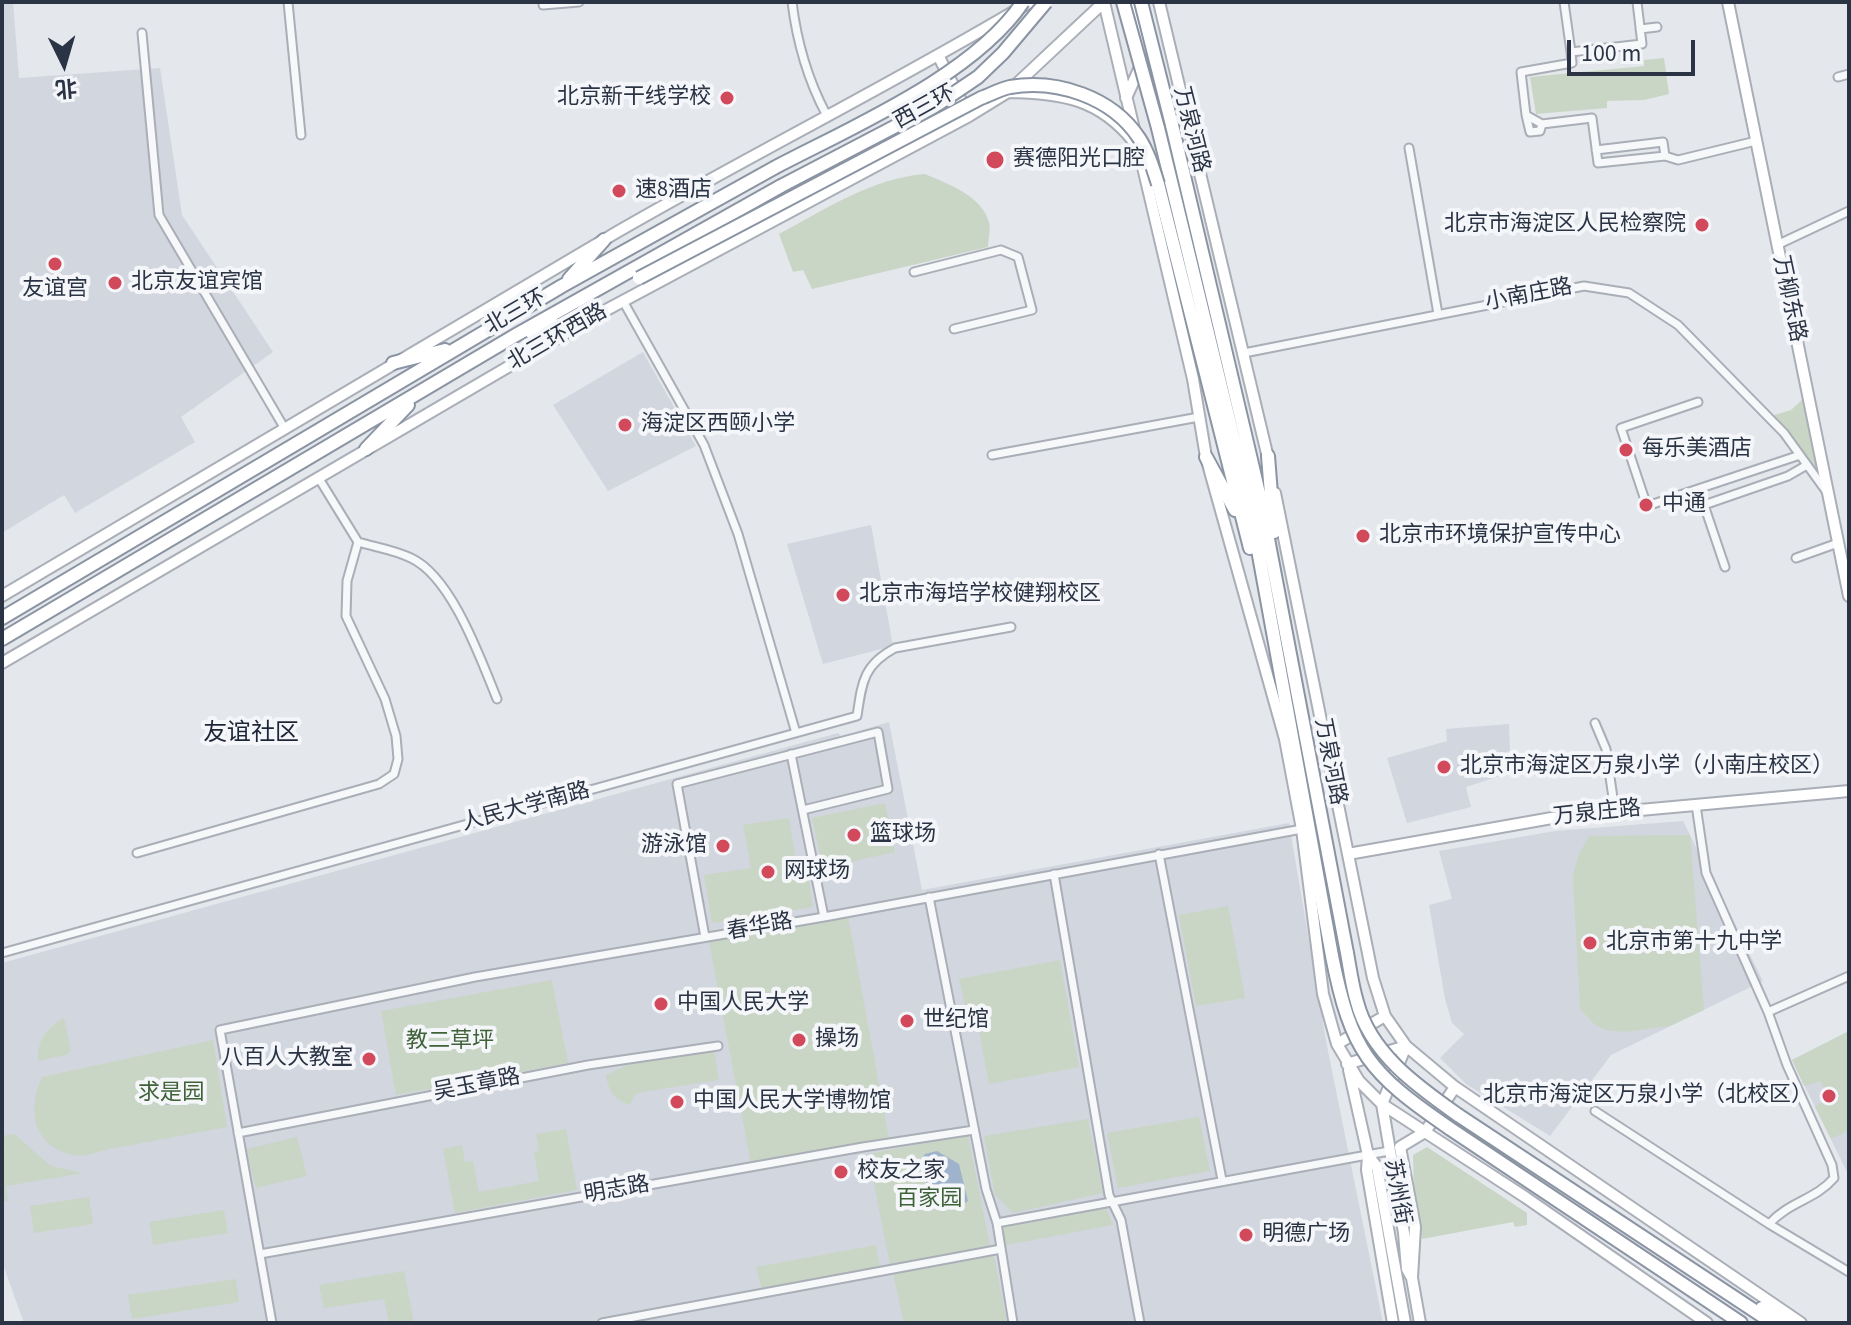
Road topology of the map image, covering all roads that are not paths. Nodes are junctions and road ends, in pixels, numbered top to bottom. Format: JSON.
{"nodes":[{"id":1,"x":288,"y":2,"type":"edge"},
{"id":2,"x":543,"y":2,"type":"edge"},
{"id":3,"x":579,"y":2,"type":"edge"},
{"id":4,"x":792,"y":2,"type":"edge"},
{"id":5,"x":1023,"y":2,"type":"edge"},
{"id":6,"x":1030,"y":2,"type":"edge"},
{"id":7,"x":1046,"y":2,"type":"edge"},
{"id":8,"x":1104,"y":2,"type":"edge"},
{"id":9,"x":1123,"y":2,"type":"edge"},
{"id":10,"x":1132,"y":2,"type":"edge"},
{"id":11,"x":1141,"y":2,"type":"edge"},
{"id":12,"x":1159,"y":2,"type":"edge"},
{"id":13,"x":1564,"y":2,"type":"edge"},
{"id":14,"x":1637,"y":2,"type":"edge"},
{"id":15,"x":1728,"y":2,"type":"edge"},
{"id":16,"x":1657,"y":27,"type":"dead end"},
{"id":17,"x":1640,"y":29,"type":"junction"},
{"id":18,"x":142,"y":33,"type":"dead end"},
{"id":19,"x":1571,"y":52,"type":"junction"},
{"id":20,"x":1145,"y":56,"type":"junction"},
{"id":21,"x":939,"y":57,"type":"junction"},
{"id":22,"x":1174,"y":64,"type":"junction"},
{"id":23,"x":1849,"y":74,"type":"edge"},
{"id":24,"x":1838,"y":77,"type":"dead end"},
{"id":25,"x":1008,"y":92,"type":"junction"},
{"id":26,"x":1126,"y":100,"type":"junction"},
{"id":27,"x":826,"y":114,"type":"junction"},
{"id":28,"x":1526,"y":115,"type":"junction"},
{"id":29,"x":969,"y":116,"type":"junction"},
{"id":30,"x":1542,"y":124,"type":"junction"},
{"id":31,"x":301,"y":135,"type":"dead end"},
{"id":32,"x":1756,"y":141,"type":"junction"},
{"id":33,"x":1137,"y":146,"type":"junction"},
{"id":34,"x":1409,"y":148,"type":"dead end"},
{"id":35,"x":1596,"y":150,"type":"junction"},
{"id":36,"x":1665,"y":156,"type":"junction"},
{"id":37,"x":781,"y":186,"type":"joint"},
{"id":38,"x":1849,"y":211,"type":"edge"},
{"id":39,"x":604,"y":240,"type":"junction"},
{"id":40,"x":1777,"y":245,"type":"junction"},
{"id":41,"x":914,"y":272,"type":"dead end"},
{"id":42,"x":562,"y":286,"type":"junction"},
{"id":43,"x":623,"y":301,"type":"junction"},
{"id":44,"x":574,"y":302,"type":"junction"},
{"id":45,"x":1438,"y":314,"type":"junction"},
{"id":46,"x":595,"y":316,"type":"junction"},
{"id":47,"x":954,"y":329,"type":"dead end"},
{"id":48,"x":516,"y":335,"type":"junction"},
{"id":49,"x":460,"y":346,"type":"junction"},
{"id":50,"x":1244,"y":353,"type":"junction"},
{"id":51,"x":393,"y":363,"type":"junction"},
{"id":52,"x":418,"y":394,"type":"junction"},
{"id":53,"x":1698,"y":402,"type":"dead end"},
{"id":54,"x":1199,"y":417,"type":"junction"},
{"id":55,"x":285,"y":429,"type":"junction"},
{"id":56,"x":366,"y":449,"type":"junction"},
{"id":57,"x":992,"y":455,"type":"dead end"},
{"id":58,"x":1800,"y":455,"type":"junction"},
{"id":59,"x":1268,"y":456,"type":"junction"},
{"id":60,"x":1206,"y":457,"type":"junction"},
{"id":61,"x":1807,"y":465,"type":"junction"},
{"id":62,"x":318,"y":477,"type":"junction"},
{"id":63,"x":1828,"y":494,"type":"junction"},
{"id":64,"x":1245,"y":529,"type":"junction"},
{"id":65,"x":358,"y":542,"type":"junction"},
{"id":66,"x":1838,"y":543,"type":"junction"},
{"id":67,"x":1796,"y":558,"type":"dead end"},
{"id":68,"x":1725,"y":567,"type":"dead end"},
{"id":69,"x":1279,"y":591,"type":"junction"},
{"id":70,"x":2,"y":596,"type":"edge"},
{"id":71,"x":1849,"y":596,"type":"edge"},
{"id":72,"x":1266,"y":601,"type":"junction"},
{"id":73,"x":2,"y":618,"type":"edge"},
{"id":74,"x":1011,"y":627,"type":"dead end"},
{"id":75,"x":2,"y":639,"type":"edge"},
{"id":76,"x":2,"y":663,"type":"edge"},
{"id":77,"x":497,"y":699,"type":"dead end"},
{"id":78,"x":1595,"y":723,"type":"dead end"},
{"id":79,"x":796,"y":733,"type":"junction"},
{"id":80,"x":791,"y":754,"type":"junction"},
{"id":81,"x":1849,"y":791,"type":"edge"},
{"id":82,"x":1696,"y":805,"type":"junction"},
{"id":83,"x":803,"y":810,"type":"junction"},
{"id":84,"x":1615,"y":812,"type":"junction"},
{"id":85,"x":1302,"y":829,"type":"junction"},
{"id":86,"x":137,"y":853,"type":"dead end"},
{"id":87,"x":1159,"y":854,"type":"junction"},
{"id":88,"x":1348,"y":854,"type":"junction"},
{"id":89,"x":1054,"y":874,"type":"junction"},
{"id":90,"x":929,"y":897,"type":"junction"},
{"id":91,"x":824,"y":917,"type":"junction"},
{"id":92,"x":705,"y":937,"type":"junction"},
{"id":93,"x":2,"y":953,"type":"edge"},
{"id":94,"x":1849,"y":976,"type":"edge"},
{"id":95,"x":1768,"y":1012,"type":"junction"},
{"id":96,"x":1385,"y":1016,"type":"junction"},
{"id":97,"x":1337,"y":1044,"type":"junction"},
{"id":98,"x":718,"y":1046,"type":"dead end"},
{"id":99,"x":1406,"y":1046,"type":"junction"},
{"id":100,"x":1347,"y":1064,"type":"junction"},
{"id":101,"x":1455,"y":1087,"type":"junction"},
{"id":102,"x":1382,"y":1104,"type":"junction"},
{"id":103,"x":1595,"y":1111,"type":"dead end"},
{"id":104,"x":974,"y":1130,"type":"junction"},
{"id":105,"x":1425,"y":1132,"type":"junction"},
{"id":106,"x":238,"y":1133,"type":"junction"},
{"id":107,"x":1394,"y":1149,"type":"junction"},
{"id":108,"x":1368,"y":1155,"type":"junction"},
{"id":109,"x":1222,"y":1180,"type":"junction"},
{"id":110,"x":1112,"y":1201,"type":"junction"},
{"id":111,"x":997,"y":1223,"type":"junction"},
{"id":112,"x":1769,"y":1224,"type":"junction"},
{"id":113,"x":1001,"y":1249,"type":"junction"},
{"id":114,"x":260,"y":1254,"type":"junction"},
{"id":115,"x":1849,"y":1272,"type":"edge"},
{"id":116,"x":1720,"y":1286,"type":"junction"},
{"id":117,"x":272,"y":1323,"type":"edge"},
{"id":118,"x":602,"y":1323,"type":"edge"},
{"id":119,"x":1013,"y":1323,"type":"edge"},
{"id":120,"x":1140,"y":1323,"type":"edge"},
{"id":121,"x":1393,"y":1323,"type":"edge"},
{"id":122,"x":1405,"y":1323,"type":"edge"},
{"id":123,"x":1420,"y":1323,"type":"edge"},
{"id":124,"x":1707,"y":1323,"type":"edge"},
{"id":125,"x":1740,"y":1323,"type":"edge"},
{"id":126,"x":1773,"y":1323,"type":"edge"},
{"id":127,"x":1791,"y":1323,"type":"edge"},
{"id":128,"x":1801,"y":1323,"type":"edge"}],
"edges":[{"from":1,"to":31,"type":"street"},
{"from":2,"to":3,"type":"street"},
{"from":4,"to":27,"type":"street"},
{"from":5,"to":42,"type":"highway","name":"北三环","bridge":true},
{"from":6,"to":21,"type":"street"},
{"from":7,"to":37,"type":"highway","name":"西三环","bridge":true},
{"from":8,"to":25,"type":"street","name":"北三环西路"},
{"from":8,"to":26,"type":"street","name":"万泉河路"},
{"from":9,"to":72,"type":"highway","name":"万泉河路","bridge":true},
{"from":10,"to":20,"type":"street"},
{"from":11,"to":69,"type":"highway","name":"万泉河路","bridge":true},
{"from":12,"to":22,"type":"street","name":"万泉河路"},
{"from":13,"to":19,"type":"street"},
{"from":14,"to":17,"type":"street"},
{"from":15,"to":32,"type":"street","name":"万柳东路"},
{"from":16,"to":17,"type":"street"},
{"from":17,"to":19,"type":"street"},
{"from":18,"to":55,"type":"street"},
{"from":19,"to":28,"type":"street"},
{"from":20,"to":22,"type":"street"},
{"from":20,"to":26,"type":"street"},
{"from":21,"to":27,"type":"street"},
{"from":21,"to":29,"type":"street"},
{"from":22,"to":50,"type":"street","name":"万泉河路"},
{"from":23,"to":24,"type":"street"},
{"from":25,"to":29,"type":"street","name":"北三环西路"},
{"from":25,"to":33,"type":"street"},
{"from":26,"to":33,"type":"street","name":"万泉河路"},
{"from":27,"to":39,"type":"street"},
{"from":28,"to":30,"type":"street"},
{"from":28,"to":30,"type":"street"},
{"from":29,"to":43,"type":"street","name":"北三环西路"},
{"from":30,"to":35,"type":"street"},
{"from":32,"to":36,"type":"street"},
{"from":32,"to":40,"type":"street","name":"万柳东路"},
{"from":33,"to":54,"type":"street","name":"万泉河路"},
{"from":34,"to":45,"type":"street"},
{"from":35,"to":36,"type":"street"},
{"from":35,"to":36,"type":"street"},
{"from":37,"to":44,"type":"highway","name":"北三环"},
{"from":38,"to":40,"type":"street"},
{"from":39,"to":42,"type":"highway"},
{"from":39,"to":51,"type":"street"},
{"from":40,"to":63,"type":"street","name":"万柳东路"},
{"from":41,"to":47,"type":"street"},
{"from":42,"to":49,"type":"highway","name":"北三环"},
{"from":43,"to":46,"type":"street","name":"北三环西路"},
{"from":43,"to":79,"type":"street"},
{"from":44,"to":48,"type":"highway","name":"北三环"},
{"from":44,"to":64,"type":"highway","bridge":true},
{"from":45,"to":50,"type":"street","name":"小南庄路"},
{"from":45,"to":58,"type":"street","name":"小南庄路"},
{"from":46,"to":48,"type":"highway"},
{"from":46,"to":56,"type":"street","name":"北三环西路"},
{"from":48,"to":52,"type":"highway","name":"北三环"},
{"from":49,"to":51,"type":"highway"},
{"from":49,"to":73,"type":"highway","name":"北三环"},
{"from":50,"to":59,"type":"street","name":"万泉河路"},
{"from":51,"to":55,"type":"street"},
{"from":52,"to":56,"type":"highway"},
{"from":52,"to":75,"type":"highway","name":"北三环"},
{"from":53,"to":58,"type":"street"},
{"from":54,"to":57,"type":"street"},
{"from":54,"to":60,"type":"street","name":"万泉河路"},
{"from":55,"to":70,"type":"street"},
{"from":56,"to":62,"type":"street","name":"北三环西路"},
{"from":58,"to":61,"type":"street","name":"小南庄路"},
{"from":59,"to":69,"type":"highway"},
{"from":59,"to":88,"type":"street","name":"万泉河路"},
{"from":60,"to":64,"type":"highway"},
{"from":60,"to":85,"type":"street","name":"万泉河路"},
{"from":61,"to":63,"type":"street","name":"小南庄路"},
{"from":61,"to":68,"type":"street"},
{"from":62,"to":65,"type":"street"},
{"from":62,"to":76,"type":"street","name":"北三环西路"},
{"from":63,"to":66,"type":"street","name":"万柳东路"},
{"from":64,"to":72,"type":"highway"},
{"from":65,"to":77,"type":"street"},
{"from":65,"to":86,"type":"street"},
{"from":66,"to":67,"type":"street"},
{"from":66,"to":71,"type":"street","name":"万柳东路"},
{"from":69,"to":116,"type":"highway","name":"万泉河路","bridge":true},
{"from":72,"to":125,"type":"highway","name":"万泉河路","bridge":true},
{"from":74,"to":79,"type":"street","name":"人民大学南路"},
{"from":78,"to":84,"type":"street"},
{"from":79,"to":93,"type":"street","name":"人民大学南路"},
{"from":80,"to":83,"type":"street"},
{"from":80,"to":83,"type":"street"},
{"from":80,"to":92,"type":"street"},
{"from":81,"to":82,"type":"street","name":"万泉庄路"},
{"from":82,"to":84,"type":"street","name":"万泉庄路"},
{"from":82,"to":95,"type":"street"},
{"from":83,"to":91,"type":"street"},
{"from":84,"to":88,"type":"street","name":"万泉庄路"},
{"from":85,"to":87,"type":"street","name":"春华路"},
{"from":85,"to":97,"type":"street","name":"万泉河路"},
{"from":87,"to":89,"type":"street","name":"春华路"},
{"from":87,"to":109,"type":"street"},
{"from":88,"to":96,"type":"street","name":"万泉河路"},
{"from":89,"to":90,"type":"street","name":"春华路"},
{"from":89,"to":110,"type":"street"},
{"from":90,"to":91,"type":"street","name":"春华路"},
{"from":90,"to":104,"type":"street"},
{"from":91,"to":92,"type":"street","name":"春华路"},
{"from":92,"to":106,"type":"street","name":"春华路"},
{"from":94,"to":95,"type":"street"},
{"from":95,"to":112,"type":"street"},
{"from":96,"to":97,"type":"street"},
{"from":96,"to":99,"type":"street","name":"万泉河路"},
{"from":97,"to":100,"type":"street","name":"万泉河路"},
{"from":98,"to":106,"type":"street","name":"吴玉章路"},
{"from":99,"to":100,"type":"street"},
{"from":99,"to":101,"type":"street","name":"万泉河路"},
{"from":99,"to":102,"type":"street"},
{"from":100,"to":102,"type":"street","name":"万泉河路"},
{"from":100,"to":108,"type":"street","name":"苏州街"},
{"from":101,"to":105,"type":"street"},
{"from":101,"to":128,"type":"street","name":"万泉河路"},
{"from":102,"to":105,"type":"street","name":"万泉河路"},
{"from":102,"to":107,"type":"street","name":"苏州街"},
{"from":103,"to":112,"type":"street"},
{"from":104,"to":111,"type":"street"},
{"from":104,"to":114,"type":"street","name":"明志路"},
{"from":105,"to":107,"type":"street"},
{"from":105,"to":124,"type":"street","name":"万泉河路"},
{"from":106,"to":114,"type":"street"},
{"from":107,"to":108,"type":"street"},
{"from":107,"to":123,"type":"street","name":"苏州街"},
{"from":108,"to":109,"type":"street"},
{"from":108,"to":121,"type":"street","name":"苏州街"},
{"from":108,"to":122,"type":"street","name":"苏州街"},
{"from":109,"to":110,"type":"street"},
{"from":110,"to":111,"type":"street"},
{"from":110,"to":120,"type":"street"},
{"from":111,"to":113,"type":"street"},
{"from":112,"to":115,"type":"street"},
{"from":113,"to":118,"type":"street"},
{"from":113,"to":119,"type":"street"},
{"from":114,"to":117,"type":"street"},
{"from":116,"to":126,"type":"highway","name":"万泉河路"},
{"from":116,"to":127,"type":"highway"}]}
